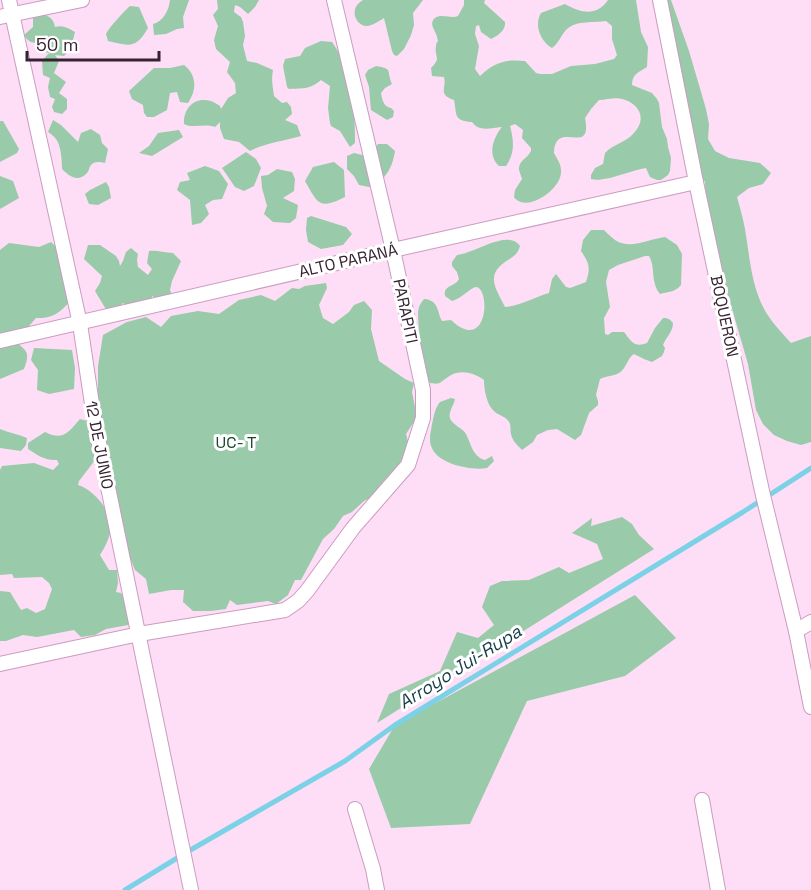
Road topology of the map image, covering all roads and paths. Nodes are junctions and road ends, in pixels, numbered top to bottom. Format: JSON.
{"nodes":[{"id":1,"x":9,"y":0,"type":"edge"},
{"id":2,"x":82,"y":0,"type":"edge"},
{"id":3,"x":334,"y":0,"type":"edge"},
{"id":4,"x":660,"y":0,"type":"edge"},
{"id":5,"x":6,"y":16,"type":"edge"},
{"id":6,"x":696,"y":182,"type":"junction"},
{"id":7,"x":393,"y":250,"type":"junction"},
{"id":8,"x":80,"y":324,"type":"junction"},
{"id":9,"x":0,"y":341,"type":"edge"},
{"id":10,"x":811,"y":622,"type":"edge"},
{"id":11,"x":796,"y":631,"type":"junction"},
{"id":12,"x":139,"y":634,"type":"junction"},
{"id":13,"x":0,"y":664,"type":"edge"},
{"id":14,"x":811,"y":707,"type":"edge"},
{"id":15,"x":702,"y":800,"type":"dead end"},
{"id":16,"x":355,"y":809,"type":"dead end"},
{"id":17,"x":191,"y":890,"type":"edge"},
{"id":18,"x":377,"y":890,"type":"edge"},
{"id":19,"x":718,"y":890,"type":"edge"}],
"edges":[{"from":1,"to":5,"type":"street","name":"12 DE JUNIO"},
{"from":2,"to":5,"type":"street"},
{"from":3,"to":7,"type":"street","name":"PARAPITI"},
{"from":4,"to":6,"type":"street","name":"BOQUERON"},
{"from":5,"to":8,"type":"street","name":"12 DE JUNIO"},
{"from":6,"to":7,"type":"street","name":"ALTO PARANÁ"},
{"from":6,"to":11,"type":"street","name":"BOQUERON"},
{"from":7,"to":8,"type":"street","name":"ALTO PARANÁ"},
{"from":7,"to":12,"type":"street","name":"PARAPITI"},
{"from":8,"to":9,"type":"street","name":"ALTO PARANÁ"},
{"from":8,"to":12,"type":"street","name":"12 DE JUNIO"},
{"from":10,"to":11,"type":"street"},
{"from":11,"to":14,"type":"street","name":"BOQUERON"},
{"from":12,"to":13,"type":"street","name":"PARAPITI"},
{"from":12,"to":17,"type":"street","name":"12 DE JUNIO"},
{"from":15,"to":19,"type":"street"},
{"from":16,"to":18,"type":"street"}]}
